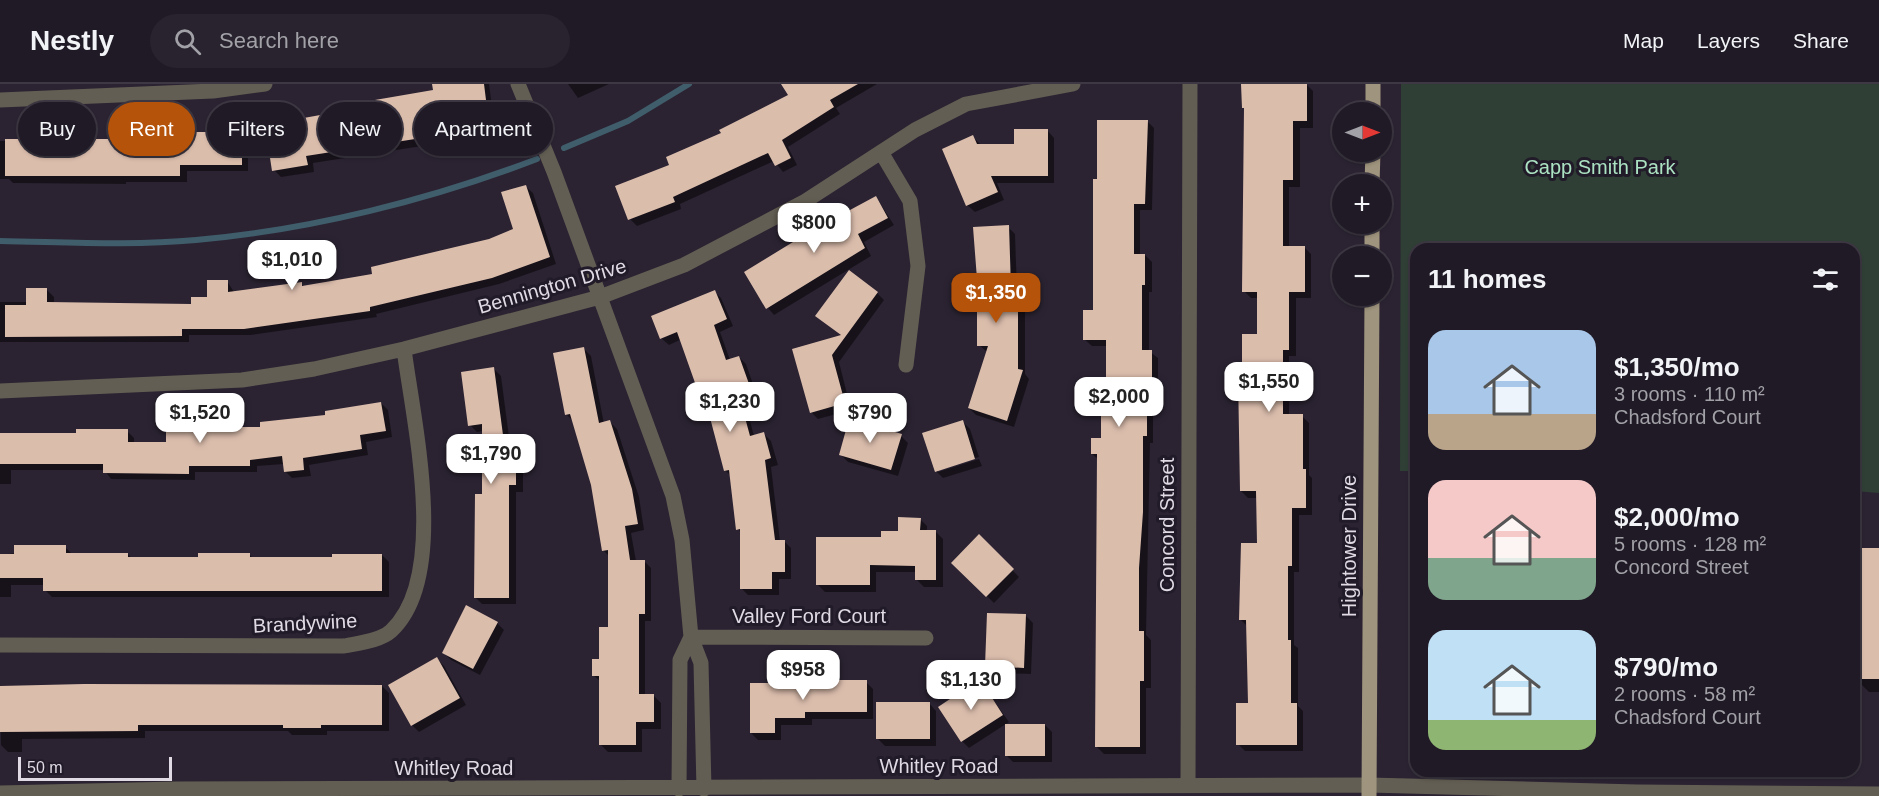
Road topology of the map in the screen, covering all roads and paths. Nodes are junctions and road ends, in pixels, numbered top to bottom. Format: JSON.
{"nodes":[{"id":1,"x":265,"y":84,"type":"edge"},
{"id":2,"x":518,"y":84,"type":"edge"},
{"id":3,"x":1073,"y":84,"type":"edge"},
{"id":4,"x":1190,"y":84,"type":"edge"},
{"id":5,"x":1373,"y":84,"type":"edge"},
{"id":6,"x":0,"y":100,"type":"edge"},
{"id":7,"x":1373,"y":102,"type":"edge"},
{"id":8,"x":881,"y":152,"type":"junction"},
{"id":9,"x":600,"y":297,"type":"junction"},
{"id":10,"x":1372,"y":306,"type":"edge"},
{"id":11,"x":404,"y":349,"type":"junction"},
{"id":12,"x":906,"y":365,"type":"dead end"},
{"id":13,"x":0,"y":391,"type":"edge"},
{"id":14,"x":692,"y":637,"type":"junction"},
{"id":15,"x":926,"y":638,"type":"dead end"},
{"id":16,"x":0,"y":645,"type":"edge"},
{"id":17,"x":1188,"y":786,"type":"junction"},
{"id":18,"x":680,"y":789,"type":"junction"},
{"id":19,"x":704,"y":789,"type":"junction"},
{"id":20,"x":1369,"y":791,"type":"edge"},
{"id":21,"x":0,"y":793,"type":"edge"},
{"id":22,"x":1879,"y":794,"type":"edge"},
{"id":23,"x":1827,"y":795,"type":"edge"}],
"edges":[{"from":1,"to":6,"type":"street"},
{"from":2,"to":9,"type":"street"},
{"from":3,"to":8,"type":"street","name":"Bennington Drive"},
{"from":4,"to":17,"type":"street","name":"Concord Street"},
{"from":5,"to":7,"type":"main road"},
{"from":8,"to":9,"type":"street","name":"Bennington Drive"},
{"from":8,"to":12,"type":"street"},
{"from":9,"to":11,"type":"street","name":"Bennington Drive"},
{"from":9,"to":14,"type":"street"},
{"from":10,"to":20,"type":"main road","name":"Hightower Drive"},
{"from":11,"to":13,"type":"street","name":"Bennington Drive"},
{"from":11,"to":16,"type":"street","name":"Brandywine"},
{"from":14,"to":15,"type":"street","name":"Valley Ford Court"},
{"from":14,"to":18,"type":"street"},
{"from":14,"to":19,"type":"street"},
{"from":17,"to":19,"type":"street","name":"Whitley Road"},
{"from":17,"to":20,"type":"street","name":"Whitley Road"},
{"from":18,"to":19,"type":"street","name":"Whitley Road"},
{"from":18,"to":21,"type":"street","name":"Whitley Road"},
{"from":20,"to":23,"type":"street","name":"Whitley Road"},
{"from":22,"to":23,"type":"street","name":"Whitley Road"}]}
